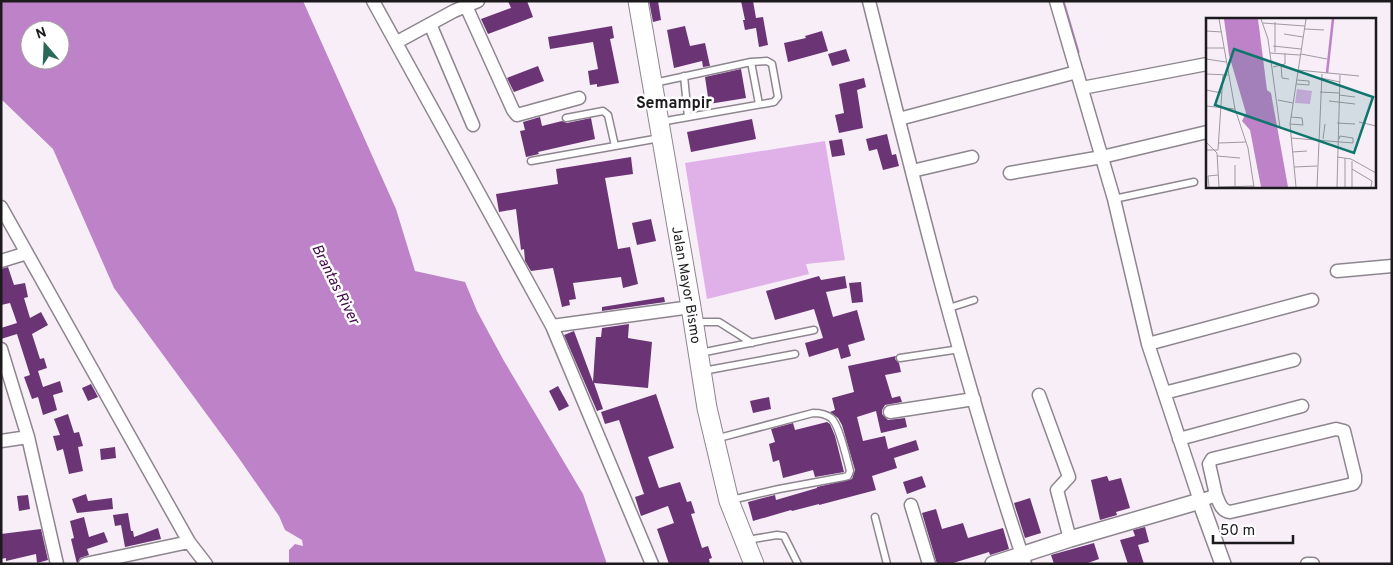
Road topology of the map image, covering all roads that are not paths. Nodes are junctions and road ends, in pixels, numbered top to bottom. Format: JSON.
{"nodes":[{"id":1,"x":373,"y":1,"type":"edge"},
{"id":2,"x":478,"y":1,"type":"edge"},
{"id":3,"x":638,"y":1,"type":"edge"},
{"id":4,"x":869,"y":1,"type":"edge"},
{"id":5,"x":1056,"y":1,"type":"edge"},
{"id":6,"x":457,"y":6,"type":"edge"},
{"id":7,"x":430,"y":24,"type":"junction"},
{"id":8,"x":397,"y":42,"type":"junction"},
{"id":9,"x":751,"y":62,"type":"junction"},
{"id":10,"x":1206,"y":64,"type":"edge"},
{"id":11,"x":1077,"y":72,"type":"junction"},
{"id":12,"x":684,"y":76,"type":"junction"},
{"id":13,"x":652,"y":83,"type":"junction"},
{"id":14,"x":1082,"y":88,"type":"junction"},
{"id":15,"x":579,"y":98,"type":"dead end"},
{"id":16,"x":759,"y":104,"type":"junction"},
{"id":17,"x":688,"y":117,"type":"junction"},
{"id":18,"x":566,"y":118,"type":"dead end"},
{"id":19,"x":899,"y":120,"type":"junction"},
{"id":20,"x":472,"y":125,"type":"dead end"},
{"id":21,"x":661,"y":130,"type":"junction"},
{"id":22,"x":1206,"y":132,"type":"edge"},
{"id":23,"x":615,"y":146,"type":"junction"},
{"id":24,"x":972,"y":157,"type":"dead end"},
{"id":25,"x":1102,"y":157,"type":"junction"},
{"id":26,"x":531,"y":161,"type":"dead end"},
{"id":27,"x":912,"y":171,"type":"junction"},
{"id":28,"x":1010,"y":173,"type":"dead end"},
{"id":29,"x":1194,"y":182,"type":"dead end"},
{"id":30,"x":1114,"y":199,"type":"junction"},
{"id":31,"x":1,"y":207,"type":"edge"},
{"id":32,"x":27,"y":253,"type":"junction"},
{"id":33,"x":1,"y":261,"type":"edge"},
{"id":34,"x":1392,"y":266,"type":"edge"},
{"id":35,"x":1337,"y":271,"type":"dead end"},
{"id":36,"x":974,"y":300,"type":"dead end"},
{"id":37,"x":1312,"y":300,"type":"dead end"},
{"id":38,"x":949,"y":308,"type":"junction"},
{"id":39,"x":693,"y":314,"type":"junction"},
{"id":40,"x":552,"y":326,"type":"junction"},
{"id":41,"x":814,"y":330,"type":"dead end"},
{"id":42,"x":752,"y":342,"type":"junction"},
{"id":43,"x":1148,"y":344,"type":"junction"},
{"id":44,"x":1,"y":349,"type":"edge"},
{"id":45,"x":960,"y":349,"type":"junction"},
{"id":46,"x":795,"y":354,"type":"dead end"},
{"id":47,"x":900,"y":358,"type":"dead end"},
{"id":48,"x":1294,"y":360,"type":"dead end"},
{"id":49,"x":700,"y":363,"type":"junction"},
{"id":50,"x":1164,"y":393,"type":"junction"},
{"id":51,"x":1039,"y":395,"type":"dead end"},
{"id":52,"x":974,"y":398,"type":"junction"},
{"id":53,"x":1302,"y":406,"type":"dead end"},
{"id":54,"x":890,"y":412,"type":"dead end"},
{"id":55,"x":28,"y":437,"type":"junction"},
{"id":56,"x":714,"y":439,"type":"junction"},
{"id":57,"x":1179,"y":439,"type":"junction"},
{"id":58,"x":1,"y":441,"type":"edge"},
{"id":59,"x":1216,"y":495,"type":"junction"},
{"id":60,"x":729,"y":501,"type":"junction"},
{"id":61,"x":1200,"y":501,"type":"junction"},
{"id":62,"x":911,"y":505,"type":"dead end"},
{"id":63,"x":876,"y":516,"type":"dead end"},
{"id":64,"x":1070,"y":539,"type":"junction"},
{"id":65,"x":744,"y":540,"type":"junction"},
{"id":66,"x":189,"y":542,"type":"junction"},
{"id":67,"x":1023,"y":559,"type":"edge"},
{"id":68,"x":57,"y":564,"type":"edge"},
{"id":69,"x":85,"y":564,"type":"edge"},
{"id":70,"x":206,"y":564,"type":"edge"},
{"id":71,"x":652,"y":564,"type":"edge"},
{"id":72,"x":754,"y":564,"type":"edge"},
{"id":73,"x":798,"y":564,"type":"edge"},
{"id":74,"x":887,"y":564,"type":"edge"},
{"id":75,"x":929,"y":564,"type":"edge"},
{"id":76,"x":993,"y":564,"type":"edge"},
{"id":77,"x":1223,"y":564,"type":"edge"},
{"id":78,"x":1307,"y":564,"type":"edge"},
{"id":79,"x":1312,"y":564,"type":"edge"}],
"edges":[{"from":1,"to":8,"type":"street"},
{"from":2,"to":6,"type":"street"},
{"from":3,"to":13,"type":"main road","name":"Jalan Mayor Bismo"},
{"from":4,"to":19,"type":"street"},
{"from":5,"to":11,"type":"street"},
{"from":6,"to":7,"type":"street"},
{"from":6,"to":15,"type":"street"},
{"from":7,"to":8,"type":"street"},
{"from":7,"to":20,"type":"street"},
{"from":8,"to":40,"type":"street"},
{"from":9,"to":12,"type":"lane"},
{"from":9,"to":16,"type":"lane"},
{"from":9,"to":16,"type":"lane"},
{"from":10,"to":14,"type":"street"},
{"from":11,"to":14,"type":"street"},
{"from":11,"to":19,"type":"street"},
{"from":12,"to":13,"type":"lane"},
{"from":12,"to":17,"type":"lane"},
{"from":13,"to":21,"type":"main road","name":"Jalan Mayor Bismo"},
{"from":14,"to":25,"type":"street"},
{"from":16,"to":17,"type":"lane"},
{"from":17,"to":21,"type":"lane"},
{"from":18,"to":23,"type":"lane"},
{"from":19,"to":27,"type":"street"},
{"from":21,"to":23,"type":"lane"},
{"from":21,"to":39,"type":"main road","name":"Jalan Mayor Bismo"},
{"from":22,"to":25,"type":"street"},
{"from":23,"to":26,"type":"lane"},
{"from":24,"to":27,"type":"street"},
{"from":25,"to":28,"type":"street"},
{"from":25,"to":30,"type":"street"},
{"from":27,"to":38,"type":"street"},
{"from":29,"to":30,"type":"lane"},
{"from":30,"to":43,"type":"street"},
{"from":31,"to":32,"type":"street"},
{"from":32,"to":33,"type":"street"},
{"from":32,"to":66,"type":"street"},
{"from":34,"to":35,"type":"street"},
{"from":36,"to":38,"type":"lane"},
{"from":37,"to":43,"type":"street"},
{"from":38,"to":45,"type":"street"},
{"from":39,"to":40,"type":"street"},
{"from":39,"to":42,"type":"lane"},
{"from":39,"to":49,"type":"main road","name":"Jalan Mayor Bismo"},
{"from":40,"to":71,"type":"street"},
{"from":41,"to":42,"type":"lane"},
{"from":42,"to":49,"type":"lane"},
{"from":43,"to":50,"type":"street"},
{"from":44,"to":55,"type":"street"},
{"from":45,"to":47,"type":"lane"},
{"from":45,"to":52,"type":"street"},
{"from":46,"to":49,"type":"lane"},
{"from":48,"to":50,"type":"street"},
{"from":49,"to":56,"type":"main road","name":"Jalan Mayor Bismo"},
{"from":50,"to":57,"type":"street"},
{"from":51,"to":64,"type":"street"},
{"from":52,"to":54,"type":"street"},
{"from":52,"to":67,"type":"street"},
{"from":53,"to":57,"type":"street"},
{"from":55,"to":58,"type":"street"},
{"from":55,"to":68,"type":"street"},
{"from":56,"to":60,"type":"main road","name":"Jalan Mayor Bismo"},
{"from":56,"to":60,"type":"lane"},
{"from":57,"to":61,"type":"street"},
{"from":59,"to":59,"type":"street"},
{"from":59,"to":61,"type":"street"},
{"from":60,"to":65,"type":"main road","name":"Jalan Mayor Bismo"},
{"from":61,"to":64,"type":"street"},
{"from":61,"to":77,"type":"street"},
{"from":62,"to":75,"type":"street"},
{"from":63,"to":74,"type":"lane"},
{"from":64,"to":67,"type":"street"},
{"from":65,"to":72,"type":"main road","name":"Jalan Mayor Bismo"},
{"from":65,"to":73,"type":"lane"},
{"from":66,"to":69,"type":"street"},
{"from":66,"to":70,"type":"street"},
{"from":67,"to":76,"type":"street"},
{"from":78,"to":79,"type":"street"}]}
